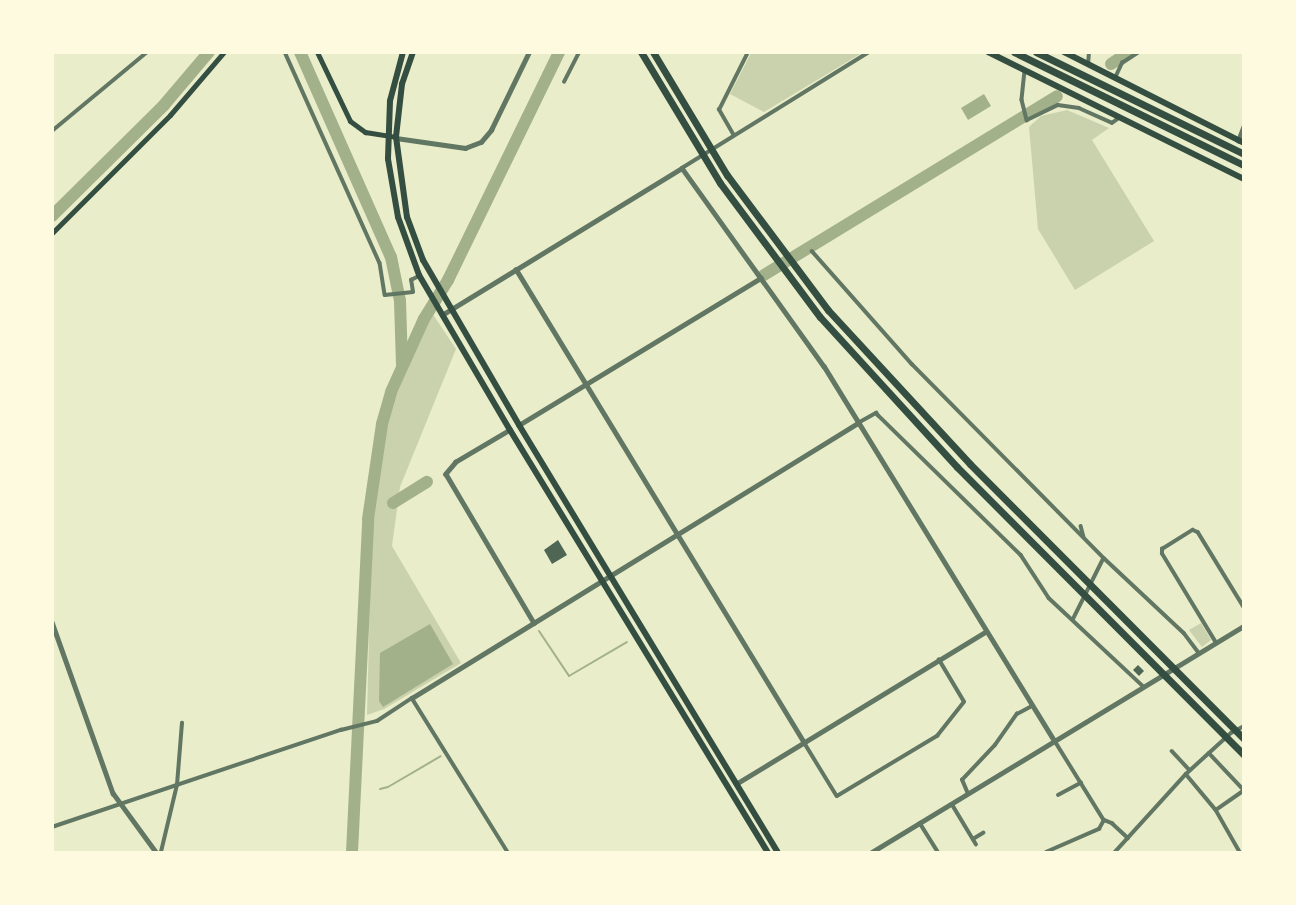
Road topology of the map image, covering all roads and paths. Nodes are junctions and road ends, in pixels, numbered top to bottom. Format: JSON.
{"nodes":[{"id":1,"x":147,"y":52,"type":"edge"},
{"id":2,"x":224,"y":52,"type":"edge"},
{"id":3,"x":285,"y":52,"type":"edge"},
{"id":4,"x":317,"y":52,"type":"edge"},
{"id":5,"x":403,"y":52,"type":"edge"},
{"id":6,"x":413,"y":52,"type":"edge"},
{"id":7,"x":529,"y":52,"type":"edge"},
{"id":8,"x":579,"y":52,"type":"edge"},
{"id":9,"x":641,"y":52,"type":"edge"},
{"id":10,"x":653,"y":52,"type":"edge"},
{"id":11,"x":748,"y":52,"type":"edge"},
{"id":12,"x":869,"y":52,"type":"edge"},
{"id":13,"x":988,"y":52,"type":"edge"},
{"id":14,"x":1014,"y":52,"type":"edge"},
{"id":15,"x":1036,"y":52,"type":"edge"},
{"id":16,"x":1064,"y":52,"type":"edge"},
{"id":17,"x":1089,"y":52,"type":"edge"},
{"id":18,"x":1139,"y":52,"type":"edge"},
{"id":19,"x":1087,"y":64,"type":"junction"},
{"id":20,"x":1025,"y":71,"type":"junction"},
{"id":21,"x":1115,"y":78,"type":"junction"},
{"id":22,"x":564,"y":82,"type":"dead end"},
{"id":23,"x":1119,"y":118,"type":"junction"},
{"id":24,"x":1244,"y":125,"type":"edge"},
{"id":25,"x":52,"y":131,"type":"edge"},
{"id":26,"x":734,"y":134,"type":"junction"},
{"id":27,"x":387,"y":137,"type":"junction"},
{"id":28,"x":396,"y":137,"type":"junction"},
{"id":29,"x":1241,"y":142,"type":"edge"},
{"id":30,"x":1244,"y":154,"type":"edge"},
{"id":31,"x":1244,"y":166,"type":"edge"},
{"id":32,"x":682,"y":168,"type":"junction"},
{"id":33,"x":1244,"y":179,"type":"edge"},
{"id":34,"x":52,"y":233,"type":"edge"},
{"id":35,"x":812,"y":251,"type":"dead end"},
{"id":36,"x":516,"y":270,"type":"junction"},
{"id":37,"x":420,"y":276,"type":"junction"},
{"id":38,"x":761,"y":278,"type":"junction"},
{"id":39,"x":451,"y":310,"type":"junction"},
{"id":40,"x":441,"y":313,"type":"junction"},
{"id":41,"x":586,"y":383,"type":"junction"},
{"id":42,"x":858,"y":423,"type":"junction"},
{"id":43,"x":519,"y":425,"type":"junction"},
{"id":44,"x":510,"y":430,"type":"junction"},
{"id":45,"x":1081,"y":526,"type":"dead end"},
{"id":46,"x":679,"y":534,"type":"junction"},
{"id":47,"x":1085,"y":539,"type":"junction"},
{"id":48,"x":1104,"y":558,"type":"junction"},
{"id":49,"x":611,"y":576,"type":"junction"},
{"id":50,"x":602,"y":581,"type":"junction"},
{"id":51,"x":1244,"y":607,"type":"edge"},
{"id":52,"x":1073,"y":619,"type":"junction"},
{"id":53,"x":52,"y":622,"type":"edge"},
{"id":54,"x":534,"y":623,"type":"junction"},
{"id":55,"x":1244,"y":626,"type":"edge"},
{"id":56,"x":985,"y":632,"type":"junction"},
{"id":57,"x":1216,"y":643,"type":"junction"},
{"id":58,"x":1199,"y":653,"type":"junction"},
{"id":59,"x":939,"y":660,"type":"junction"},
{"id":60,"x":1144,"y":687,"type":"junction"},
{"id":61,"x":412,"y":698,"type":"junction"},
{"id":62,"x":1032,"y":706,"type":"junction"},
{"id":63,"x":183,"y":723,"type":"dead end"},
{"id":64,"x":1244,"y":726,"type":"edge"},
{"id":65,"x":1244,"y":739,"type":"edge"},
{"id":66,"x":1055,"y":741,"type":"junction"},
{"id":67,"x":804,"y":742,"type":"junction"},
{"id":68,"x":1176,"y":752,"type":"dead end"},
{"id":69,"x":1209,"y":753,"type":"junction"},
{"id":70,"x":1244,"y":755,"type":"edge"},
{"id":71,"x":1188,"y":772,"type":"junction"},
{"id":72,"x":1081,"y":782,"type":"junction"},
{"id":73,"x":736,"y":784,"type":"junction"},
{"id":74,"x":177,"y":785,"type":"junction"},
{"id":75,"x":1244,"y":790,"type":"edge"},
{"id":76,"x":968,"y":794,"type":"junction"},
{"id":77,"x":1058,"y":795,"type":"dead end"},
{"id":78,"x":952,"y":804,"type":"junction"},
{"id":79,"x":119,"y":805,"type":"junction"},
{"id":80,"x":1216,"y":810,"type":"junction"},
{"id":81,"x":1104,"y":820,"type":"junction"},
{"id":82,"x":920,"y":823,"type":"junction"},
{"id":83,"x":52,"y":827,"type":"edge"},
{"id":84,"x":983,"y":833,"type":"dead end"},
{"id":85,"x":1128,"y":838,"type":"junction"},
{"id":86,"x":973,"y":839,"type":"junction"},
{"id":87,"x":976,"y":844,"type":"dead end"},
{"id":88,"x":158,"y":852,"type":"edge"},
{"id":89,"x":508,"y":852,"type":"edge"},
{"id":90,"x":768,"y":852,"type":"edge"},
{"id":91,"x":778,"y":852,"type":"edge"},
{"id":92,"x":872,"y":852,"type":"edge"},
{"id":93,"x":938,"y":852,"type":"edge"},
{"id":94,"x":1046,"y":852,"type":"edge"},
{"id":95,"x":1115,"y":852,"type":"edge"},
{"id":96,"x":1240,"y":852,"type":"edge"}],
"edges":[{"from":1,"to":25,"type":"street"},
{"from":2,"to":34,"type":"main road"},
{"from":3,"to":37,"type":"street"},
{"from":4,"to":27,"type":"main road"},
{"from":5,"to":27,"type":"main road"},
{"from":6,"to":28,"type":"main road"},
{"from":7,"to":28,"type":"street"},
{"from":8,"to":22,"type":"street"},
{"from":9,"to":70,"type":"highway"},
{"from":10,"to":65,"type":"highway"},
{"from":11,"to":26,"type":"street"},
{"from":12,"to":26,"type":"street"},
{"from":13,"to":20,"type":"main road"},
{"from":14,"to":31,"type":"highway"},
{"from":15,"to":30,"type":"highway"},
{"from":16,"to":19,"type":"main road"},
{"from":17,"to":19,"type":"street"},
{"from":18,"to":21,"type":"street"},
{"from":19,"to":21,"type":"main road"},
{"from":20,"to":23,"type":"main road"},
{"from":20,"to":23,"type":"street"},
{"from":21,"to":29,"type":"main road"},
{"from":23,"to":33,"type":"main road"},
{"from":24,"to":29,"type":"street"},
{"from":26,"to":32,"type":"street"},
{"from":27,"to":28,"type":"main road"},
{"from":27,"to":37,"type":"main road"},
{"from":28,"to":39,"type":"main road"},
{"from":32,"to":36,"type":"street"},
{"from":32,"to":38,"type":"street"},
{"from":35,"to":47,"type":"street"},
{"from":36,"to":39,"type":"street"},
{"from":36,"to":41,"type":"street"},
{"from":37,"to":40,"type":"main road"},
{"from":38,"to":41,"type":"street"},
{"from":38,"to":42,"type":"street"},
{"from":39,"to":40,"type":"street"},
{"from":39,"to":43,"type":"main road"},
{"from":40,"to":44,"type":"main road"},
{"from":41,"to":43,"type":"street"},
{"from":41,"to":46,"type":"street"},
{"from":42,"to":46,"type":"street"},
{"from":42,"to":52,"type":"street"},
{"from":42,"to":56,"type":"street"},
{"from":43,"to":49,"type":"main road"},
{"from":44,"to":50,"type":"main road"},
{"from":44,"to":54,"type":"street"},
{"from":45,"to":47,"type":"street"},
{"from":46,"to":49,"type":"street"},
{"from":46,"to":67,"type":"street"},
{"from":47,"to":48,"type":"street"},
{"from":48,"to":52,"type":"street"},
{"from":48,"to":58,"type":"street"},
{"from":49,"to":50,"type":"street"},
{"from":49,"to":73,"type":"main road"},
{"from":50,"to":54,"type":"street"},
{"from":50,"to":90,"type":"main road"},
{"from":51,"to":57,"type":"street"},
{"from":52,"to":60,"type":"street"},
{"from":53,"to":79,"type":"street"},
{"from":54,"to":61,"type":"street"},
{"from":55,"to":57,"type":"street"},
{"from":56,"to":59,"type":"street"},
{"from":56,"to":62,"type":"street"},
{"from":57,"to":58,"type":"street"},
{"from":58,"to":60,"type":"street"},
{"from":59,"to":67,"type":"street"},
{"from":59,"to":67,"type":"street"},
{"from":60,"to":66,"type":"street"},
{"from":61,"to":74,"type":"street"},
{"from":61,"to":89,"type":"street"},
{"from":62,"to":66,"type":"street"},
{"from":62,"to":76,"type":"street"},
{"from":63,"to":74,"type":"street"},
{"from":64,"to":69,"type":"street"},
{"from":66,"to":72,"type":"street"},
{"from":66,"to":76,"type":"street"},
{"from":67,"to":73,"type":"street"},
{"from":68,"to":71,"type":"street"},
{"from":69,"to":71,"type":"street"},
{"from":69,"to":75,"type":"street"},
{"from":71,"to":80,"type":"street"},
{"from":71,"to":85,"type":"street"},
{"from":72,"to":77,"type":"street"},
{"from":72,"to":81,"type":"street"},
{"from":73,"to":91,"type":"main road"},
{"from":74,"to":79,"type":"street"},
{"from":74,"to":88,"type":"street"},
{"from":75,"to":80,"type":"street"},
{"from":76,"to":78,"type":"street"},
{"from":78,"to":82,"type":"street"},
{"from":78,"to":86,"type":"street"},
{"from":79,"to":83,"type":"street"},
{"from":79,"to":88,"type":"street"},
{"from":80,"to":96,"type":"street"},
{"from":81,"to":85,"type":"street"},
{"from":81,"to":94,"type":"street"},
{"from":82,"to":92,"type":"street"},
{"from":82,"to":93,"type":"street"},
{"from":84,"to":86,"type":"street"},
{"from":85,"to":95,"type":"street"},
{"from":86,"to":87,"type":"street"}]}
